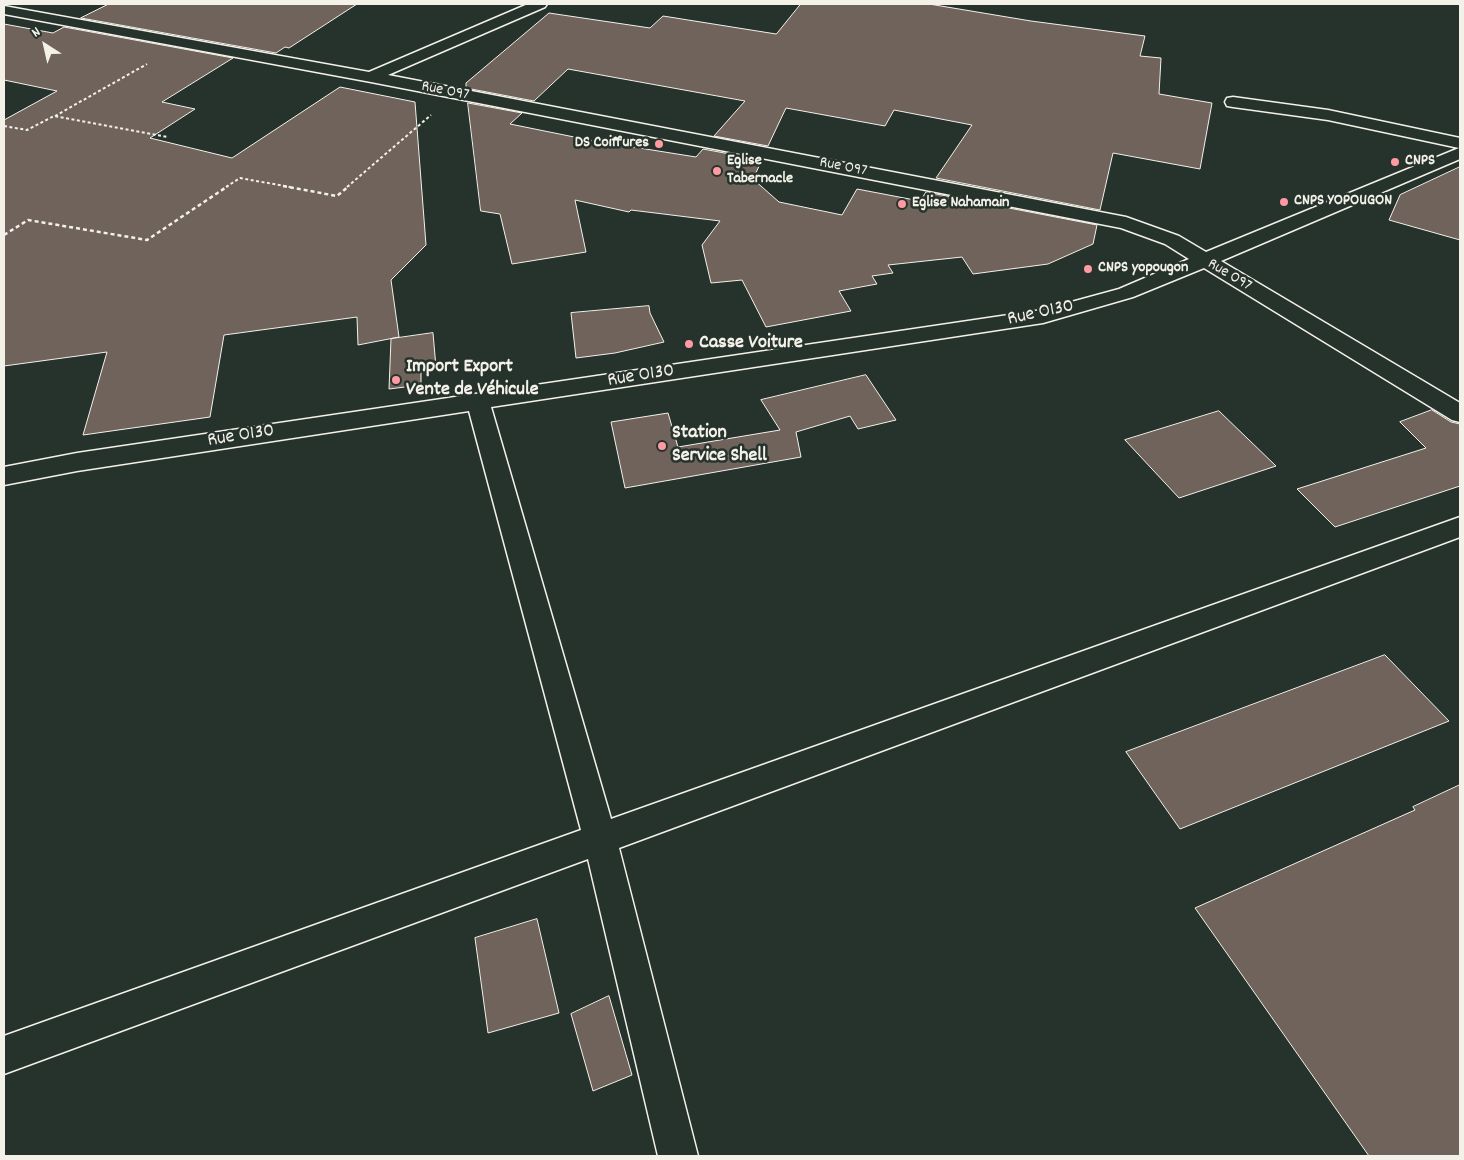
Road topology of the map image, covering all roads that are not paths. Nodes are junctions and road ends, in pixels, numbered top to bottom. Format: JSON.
{"nodes":[{"id":1,"x":540,"y":4,"type":"edge"},
{"id":2,"x":4,"y":10,"type":"edge"},
{"id":3,"x":372,"y":78,"type":"junction"},
{"id":4,"x":1233,"y":102,"type":"dead end"},
{"id":5,"x":1459,"y":152,"type":"edge"},
{"id":6,"x":1203,"y":260,"type":"junction"},
{"id":7,"x":478,"y":401,"type":"junction"},
{"id":8,"x":1460,"y":414,"type":"edge"},
{"id":9,"x":4,"y":476,"type":"edge"},
{"id":10,"x":1460,"y":527,"type":"edge"},
{"id":11,"x":600,"y":839,"type":"junction"},
{"id":12,"x":4,"y":1055,"type":"edge"},
{"id":13,"x":678,"y":1156,"type":"edge"}],
"edges":[{"from":1,"to":3,"type":"street"},
{"from":2,"to":3,"type":"street","name":"Rue O97"},
{"from":3,"to":6,"type":"street","name":"Rue O97"},
{"from":4,"to":5,"type":"street"},
{"from":5,"to":6,"type":"street","name":"Rue O130"},
{"from":6,"to":7,"type":"street","name":"Rue O130"},
{"from":6,"to":8,"type":"street","name":"Rue O97"},
{"from":7,"to":9,"type":"street","name":"Rue O130"},
{"from":7,"to":11,"type":"street"},
{"from":10,"to":11,"type":"street"},
{"from":11,"to":12,"type":"street"},
{"from":11,"to":13,"type":"street"}]}
